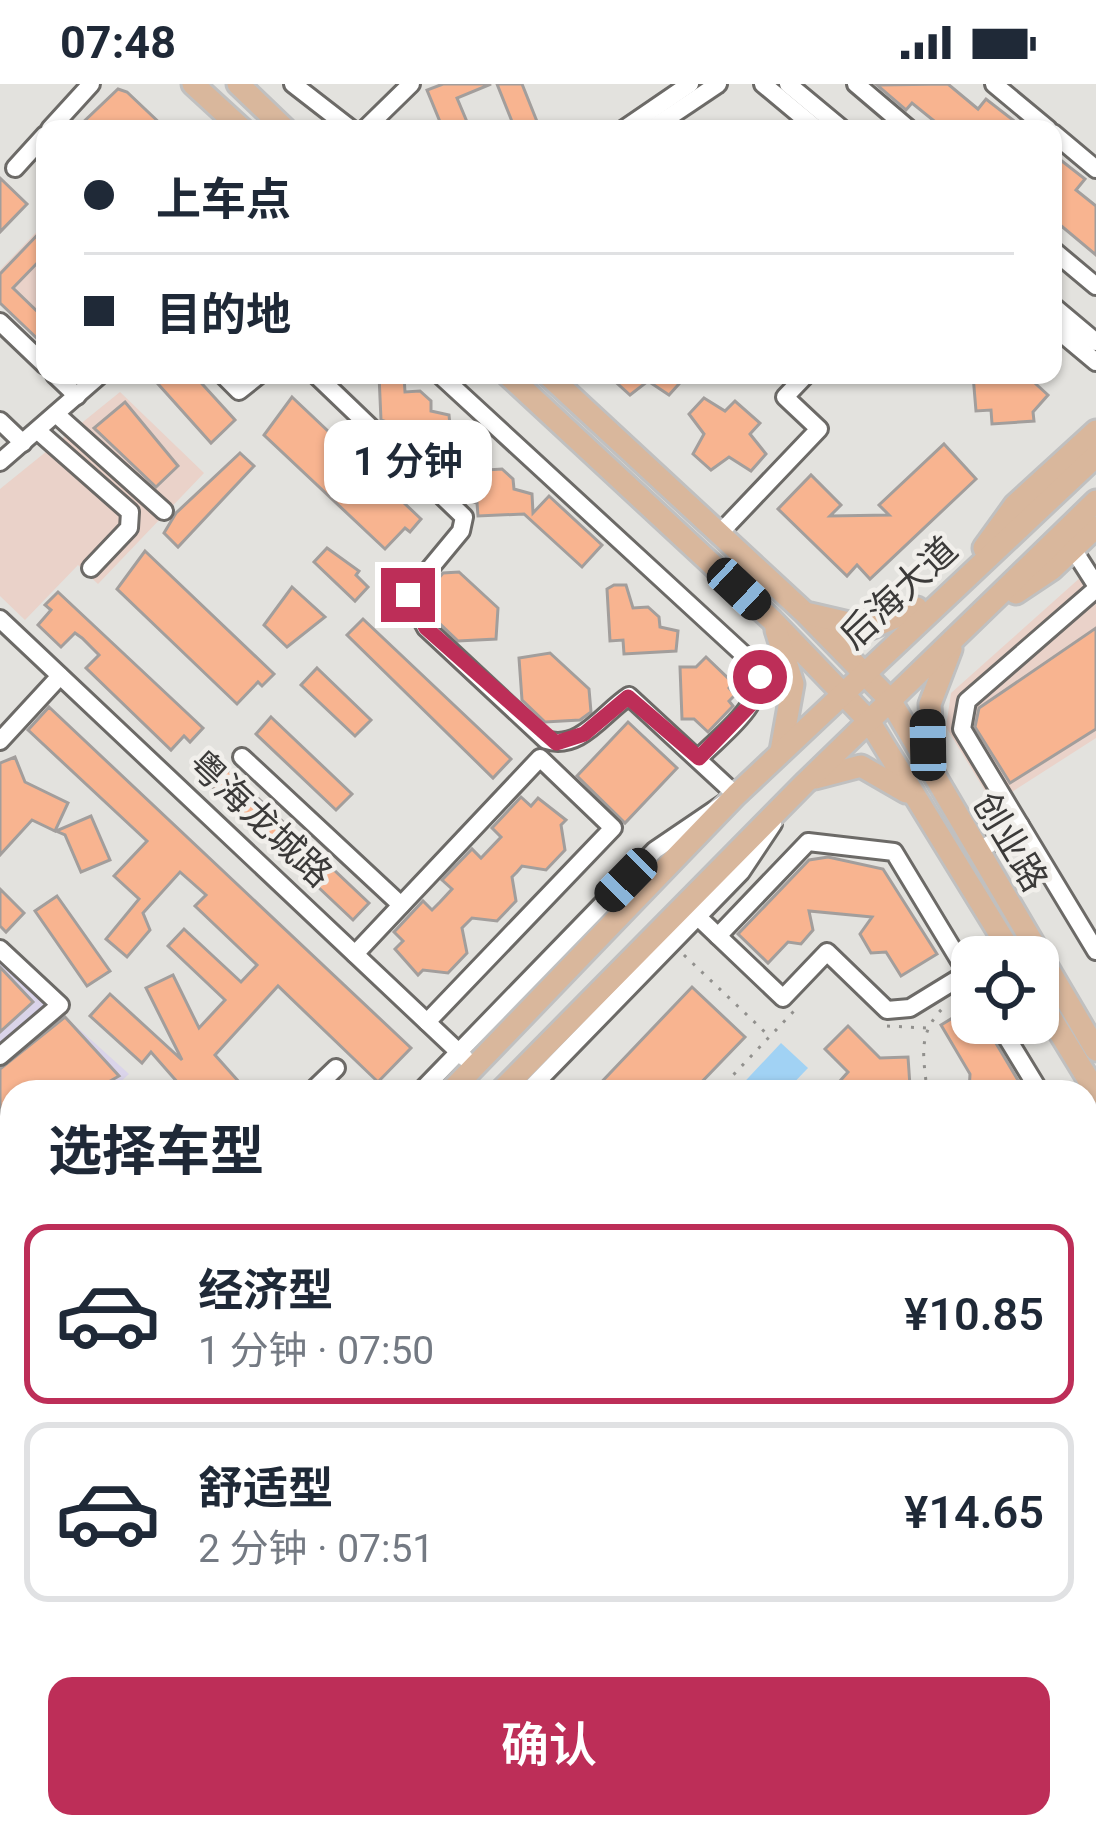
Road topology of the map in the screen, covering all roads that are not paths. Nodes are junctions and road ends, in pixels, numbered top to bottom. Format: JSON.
{"nodes":[{"id":1,"x":91,"y":84,"type":"edge"},
{"id":2,"x":193,"y":84,"type":"edge"},
{"id":3,"x":238,"y":84,"type":"edge"},
{"id":4,"x":293,"y":84,"type":"edge"},
{"id":5,"x":411,"y":84,"type":"edge"},
{"id":6,"x":690,"y":84,"type":"edge"},
{"id":7,"x":718,"y":84,"type":"edge"},
{"id":8,"x":763,"y":84,"type":"edge"},
{"id":9,"x":788,"y":84,"type":"edge"},
{"id":10,"x":856,"y":84,"type":"edge"},
{"id":11,"x":994,"y":84,"type":"edge"},
{"id":12,"x":59,"y":120,"type":"edge"},
{"id":13,"x":232,"y":120,"type":"edge"},
{"id":14,"x":276,"y":120,"type":"edge"},
{"id":15,"x":339,"y":120,"type":"edge"},
{"id":16,"x":374,"y":120,"type":"edge"},
{"id":17,"x":636,"y":120,"type":"edge"},
{"id":18,"x":664,"y":120,"type":"edge"},
{"id":19,"x":806,"y":120,"type":"edge"},
{"id":20,"x":831,"y":120,"type":"edge"},
{"id":21,"x":898,"y":120,"type":"edge"},
{"id":22,"x":1037,"y":120,"type":"edge"},
{"id":23,"x":1062,"y":141,"type":"edge"},
{"id":24,"x":36,"y":145,"type":"edge"},
{"id":25,"x":15,"y":168,"type":"dead end"},
{"id":26,"x":1096,"y":169,"type":"edge"},
{"id":27,"x":1062,"y":258,"type":"edge"},
{"id":28,"x":1096,"y":286,"type":"edge"},
{"id":29,"x":1062,"y":314,"type":"edge"},
{"id":30,"x":0,"y":322,"type":"edge"},
{"id":31,"x":1062,"y":334,"type":"edge"},
{"id":32,"x":1096,"y":342,"type":"edge"},
{"id":33,"x":36,"y":356,"type":"edge"},
{"id":34,"x":1096,"y":362,"type":"edge"},
{"id":35,"x":65,"y":384,"type":"edge"},
{"id":36,"x":90,"y":384,"type":"edge"},
{"id":37,"x":325,"y":384,"type":"edge"},
{"id":38,"x":450,"y":384,"type":"edge"},
{"id":39,"x":518,"y":384,"type":"edge"},
{"id":40,"x":558,"y":384,"type":"edge"},
{"id":41,"x":797,"y":384,"type":"edge"},
{"id":42,"x":77,"y":396,"type":"junction"},
{"id":43,"x":56,"y":414,"type":"junction"},
{"id":44,"x":0,"y":421,"type":"edge"},
{"id":45,"x":38,"y":430,"type":"junction"},
{"id":46,"x":1096,"y":431,"type":"edge"},
{"id":47,"x":23,"y":443,"type":"junction"},
{"id":48,"x":1096,"y":452,"type":"edge"},
{"id":49,"x":0,"y":462,"type":"edge"},
{"id":50,"x":1096,"y":501,"type":"edge"},
{"id":51,"x":164,"y":511,"type":"dead end"},
{"id":52,"x":1096,"y":527,"type":"edge"},
{"id":53,"x":719,"y":534,"type":"junction"},
{"id":54,"x":1073,"y":549,"type":"junction"},
{"id":55,"x":91,"y":568,"type":"dead end"},
{"id":56,"x":966,"y":576,"type":"junction"},
{"id":57,"x":1096,"y":587,"type":"edge"},
{"id":58,"x":804,"y":612,"type":"junction"},
{"id":59,"x":980,"y":614,"type":"junction"},
{"id":60,"x":0,"y":619,"type":"edge"},
{"id":61,"x":772,"y":620,"type":"junction"},
{"id":62,"x":957,"y":634,"type":"junction"},
{"id":63,"x":865,"y":671,"type":"junction"},
{"id":64,"x":60,"y":676,"type":"junction"},
{"id":65,"x":843,"y":691,"type":"junction"},
{"id":66,"x":890,"y":700,"type":"junction"},
{"id":67,"x":869,"y":721,"type":"junction"},
{"id":68,"x":0,"y":740,"type":"edge"},
{"id":69,"x":781,"y":752,"type":"junction"},
{"id":70,"x":242,"y":758,"type":"dead end"},
{"id":71,"x":699,"y":758,"type":"junction"},
{"id":72,"x":804,"y":784,"type":"junction"},
{"id":73,"x":939,"y":786,"type":"junction"},
{"id":74,"x":736,"y":795,"type":"junction"},
{"id":75,"x":787,"y":802,"type":"junction"},
{"id":76,"x":918,"y":802,"type":"junction"},
{"id":77,"x":1020,"y":825,"type":"junction"},
{"id":78,"x":977,"y":852,"type":"junction"},
{"id":79,"x":401,"y":905,"type":"junction"},
{"id":80,"x":698,"y":917,"type":"junction"},
{"id":81,"x":718,"y":936,"type":"junction"},
{"id":82,"x":995,"y":936,"type":"edge"},
{"id":83,"x":951,"y":944,"type":"edge"},
{"id":84,"x":0,"y":949,"type":"edge"},
{"id":85,"x":1096,"y":951,"type":"edge"},
{"id":86,"x":355,"y":954,"type":"junction"},
{"id":87,"x":951,"y":985,"type":"edge"},
{"id":88,"x":427,"y":1022,"type":"junction"},
{"id":89,"x":1059,"y":1031,"type":"edge"},
{"id":90,"x":1011,"y":1044,"type":"edge"},
{"id":91,"x":1096,"y":1050,"type":"edge"},
{"id":92,"x":0,"y":1056,"type":"edge"},
{"id":93,"x":467,"y":1060,"type":"junction"},
{"id":94,"x":336,"y":1068,"type":"dead end"},
{"id":95,"x":323,"y":1080,"type":"edge"},
{"id":96,"x":438,"y":1080,"type":"edge"},
{"id":97,"x":456,"y":1080,"type":"edge"},
{"id":98,"x":512,"y":1080,"type":"edge"},
{"id":99,"x":539,"y":1080,"type":"edge"},
{"id":100,"x":1033,"y":1080,"type":"edge"},
{"id":101,"x":1089,"y":1080,"type":"edge"}],
"edges":[{"from":1,"to":12,"type":"street"},
{"from":2,"to":13,"type":"main road"},
{"from":3,"to":14,"type":"main road"},
{"from":4,"to":15,"type":"street"},
{"from":5,"to":16,"type":"street"},
{"from":6,"to":17,"type":"street"},
{"from":7,"to":18,"type":"street"},
{"from":8,"to":19,"type":"street"},
{"from":9,"to":20,"type":"street"},
{"from":10,"to":21,"type":"street"},
{"from":11,"to":22,"type":"street"},
{"from":23,"to":26,"type":"street"},
{"from":24,"to":25,"type":"street"},
{"from":27,"to":28,"type":"street"},
{"from":29,"to":32,"type":"street"},
{"from":30,"to":33,"type":"street"},
{"from":31,"to":34,"type":"street"},
{"from":35,"to":42,"type":"street"},
{"from":36,"to":42,"type":"street"},
{"from":37,"to":71,"type":"street"},
{"from":38,"to":71,"type":"street"},
{"from":39,"to":61,"type":"main road","name":"创业路"},
{"from":40,"to":53,"type":"main road","name":"创业路"},
{"from":41,"to":53,"type":"street"},
{"from":42,"to":43,"type":"street"},
{"from":43,"to":45,"type":"street"},
{"from":43,"to":51,"type":"street"},
{"from":44,"to":47,"type":"street"},
{"from":45,"to":47,"type":"street"},
{"from":45,"to":55,"type":"street"},
{"from":46,"to":56,"type":"main road"},
{"from":47,"to":49,"type":"street"},
{"from":48,"to":56,"type":"main road","name":"后海大道"},
{"from":50,"to":59,"type":"main road","name":"后海大道"},
{"from":52,"to":54,"type":"main road"},
{"from":53,"to":58,"type":"main road","name":"创业路"},
{"from":54,"to":57,"type":"street"},
{"from":54,"to":59,"type":"main road"},
{"from":56,"to":58,"type":"main road"},
{"from":56,"to":63,"type":"main road","name":"后海大道"},
{"from":57,"to":77,"type":"street"},
{"from":58,"to":63,"type":"main road","name":"创业路"},
{"from":59,"to":62,"type":"main road","name":"后海大道"},
{"from":60,"to":64,"type":"street","name":"粤海龙城路"},
{"from":61,"to":65,"type":"main road","name":"创业路"},
{"from":61,"to":69,"type":"main road"},
{"from":62,"to":66,"type":"main road","name":"后海大道"},
{"from":62,"to":73,"type":"main road"},
{"from":63,"to":65,"type":"main road","name":"后海大道"},
{"from":63,"to":66,"type":"main road","name":"创业路"},
{"from":64,"to":68,"type":"street"},
{"from":64,"to":86,"type":"street","name":"粤海龙城路"},
{"from":65,"to":67,"type":"main road","name":"创业路"},
{"from":65,"to":69,"type":"main road","name":"后海大道"},
{"from":66,"to":67,"type":"main road","name":"后海大道"},
{"from":66,"to":73,"type":"main road","name":"创业路"},
{"from":67,"to":72,"type":"main road","name":"后海大道"},
{"from":67,"to":76,"type":"main road","name":"创业路"},
{"from":69,"to":74,"type":"main road","name":"后海大道"},
{"from":70,"to":79,"type":"street"},
{"from":71,"to":74,"type":"street"},
{"from":72,"to":75,"type":"main road","name":"后海大道"},
{"from":72,"to":76,"type":"main road"},
{"from":73,"to":78,"type":"main road","name":"创业路"},
{"from":74,"to":93,"type":"main road","name":"后海大道"},
{"from":75,"to":80,"type":"street"},
{"from":75,"to":98,"type":"main road","name":"后海大道"},
{"from":76,"to":82,"type":"main road","name":"创业路"},
{"from":77,"to":78,"type":"street"},
{"from":77,"to":85,"type":"street"},
{"from":78,"to":91,"type":"main road","name":"创业路"},
{"from":79,"to":86,"type":"street"},
{"from":79,"to":88,"type":"street"},
{"from":80,"to":81,"type":"street"},
{"from":80,"to":99,"type":"street"},
{"from":81,"to":83,"type":"street"},
{"from":81,"to":87,"type":"street"},
{"from":84,"to":92,"type":"street"},
{"from":86,"to":88,"type":"street","name":"粤海龙城路"},
{"from":88,"to":93,"type":"street","name":"粤海龙城路"},
{"from":89,"to":101,"type":"main road"},
{"from":90,"to":100,"type":"street"},
{"from":93,"to":96,"type":"street"},
{"from":93,"to":97,"type":"main road","name":"后海大道"},
{"from":94,"to":95,"type":"street"}]}
